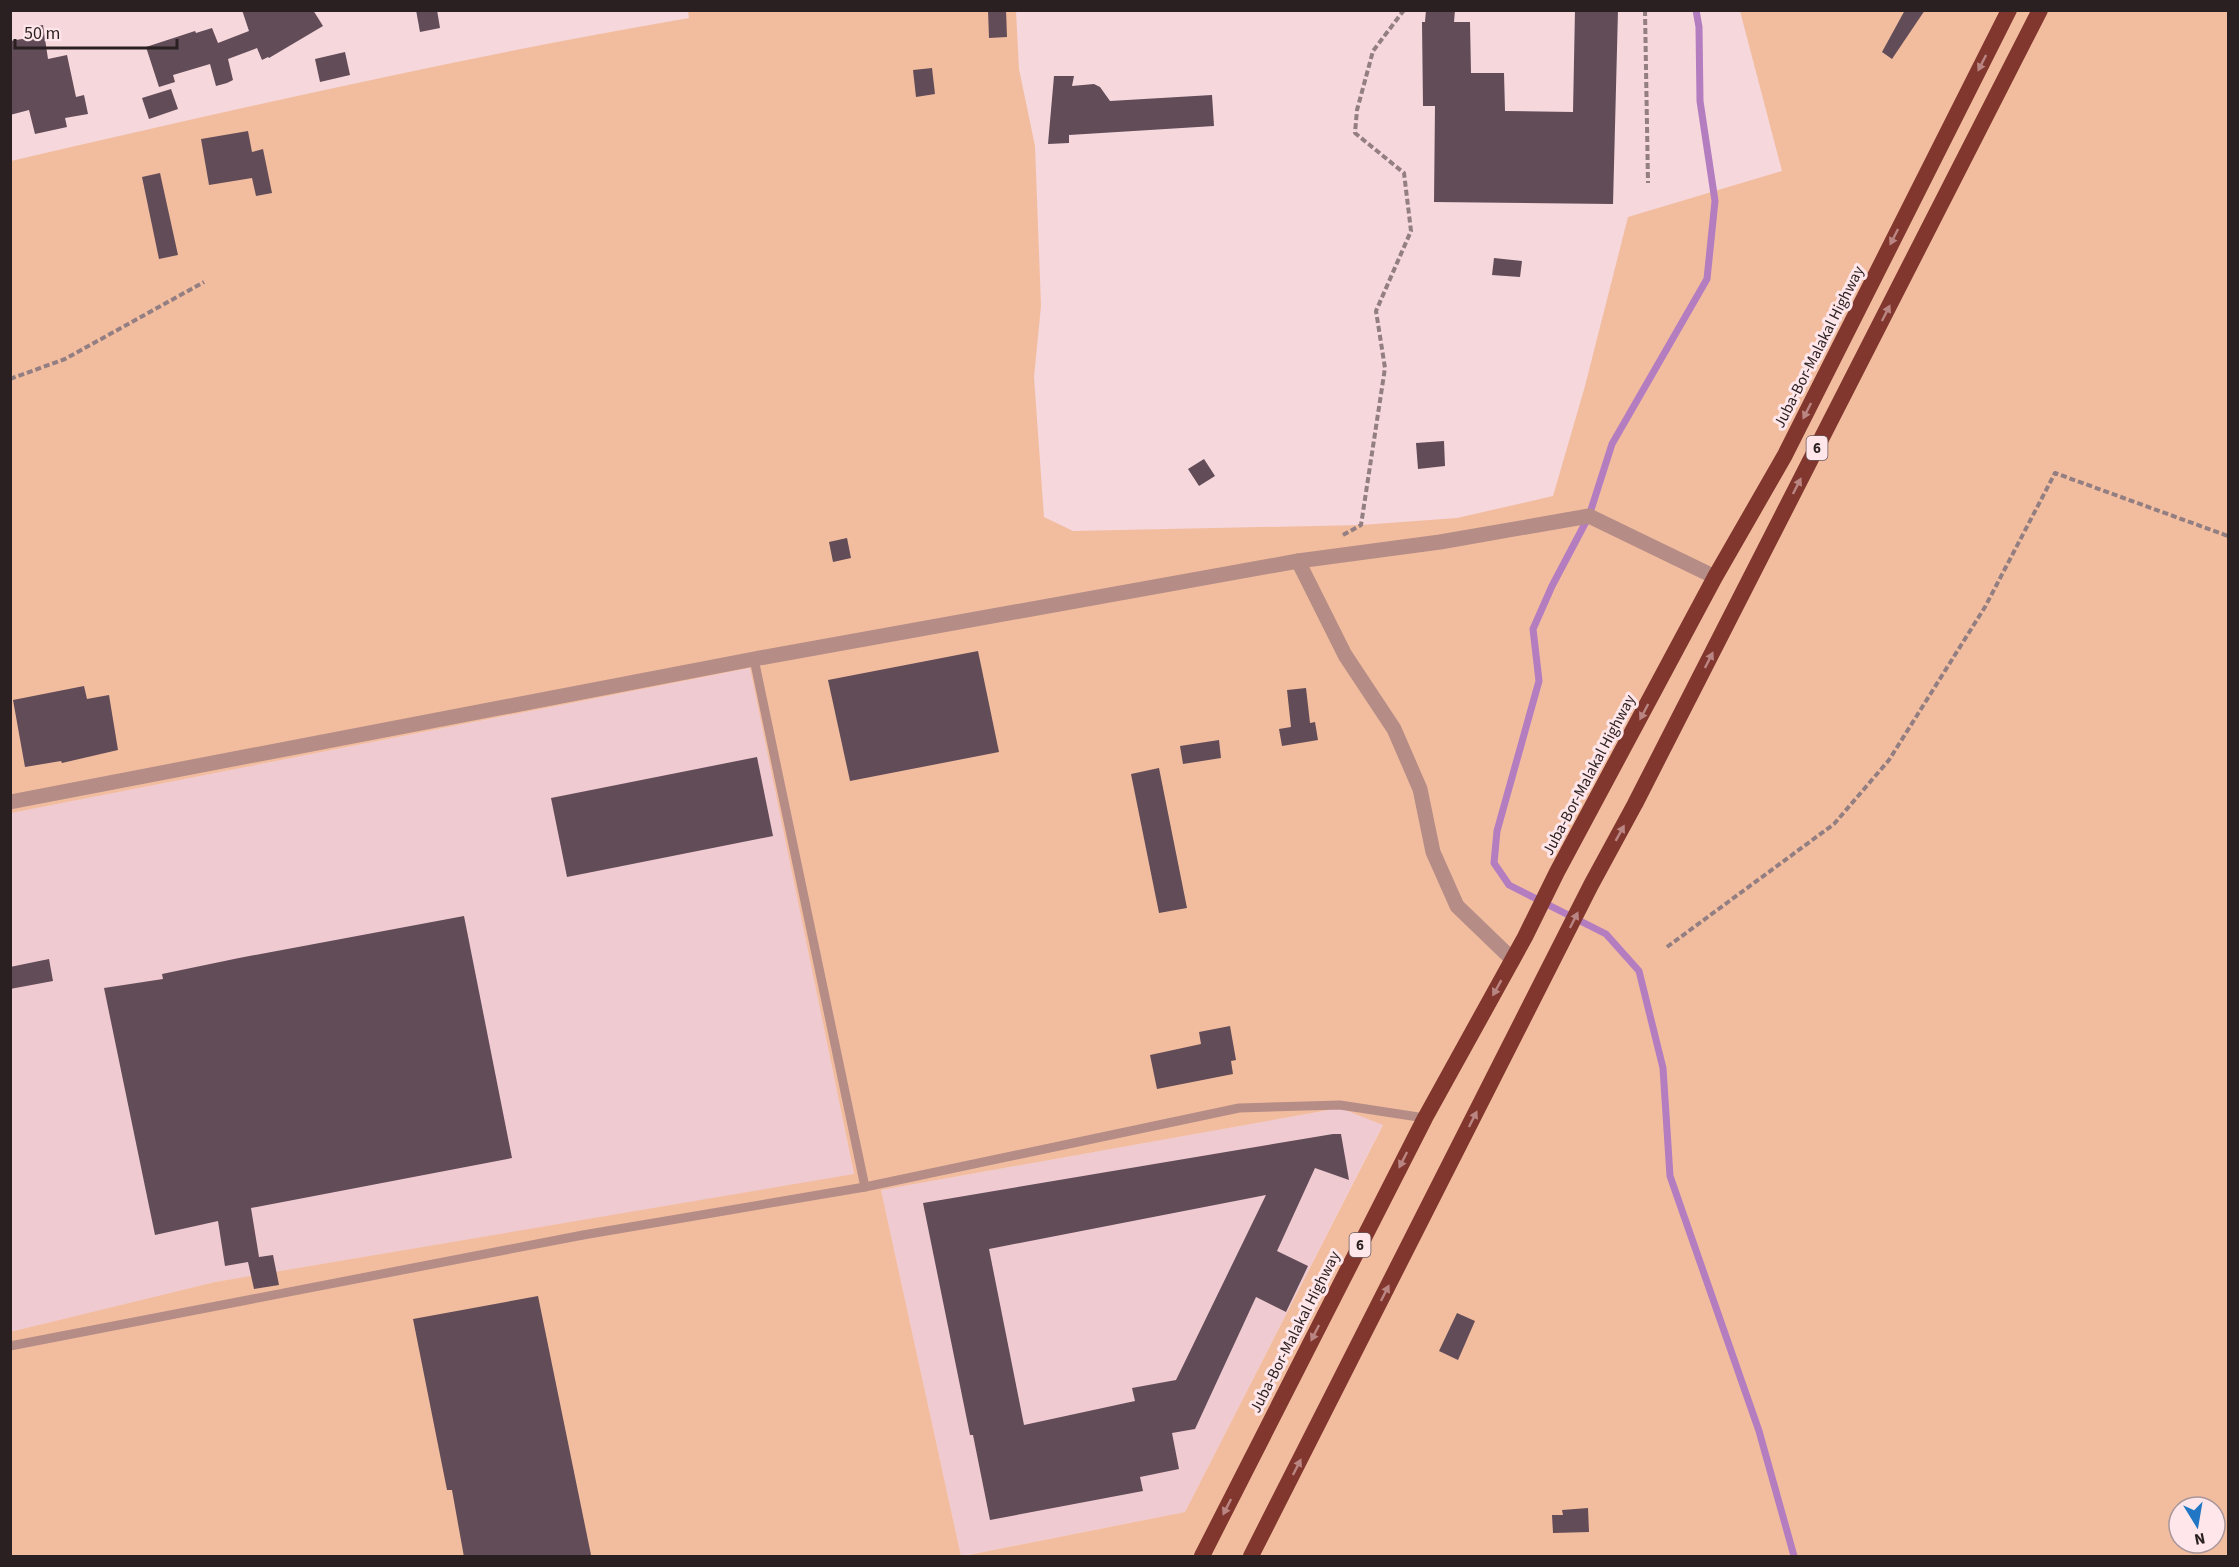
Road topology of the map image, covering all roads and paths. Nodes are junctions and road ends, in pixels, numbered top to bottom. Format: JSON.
{"nodes":[{"id":1,"x":1404,"y":10,"type":"edge"},
{"id":2,"x":1645,"y":10,"type":"edge"},
{"id":3,"x":2008,"y":10,"type":"edge"},
{"id":4,"x":2040,"y":10,"type":"edge"},
{"id":5,"x":1648,"y":183,"type":"dead end"},
{"id":6,"x":204,"y":282,"type":"dead end"},
{"id":7,"x":10,"y":379,"type":"edge"},
{"id":8,"x":2229,"y":536,"type":"edge"},
{"id":9,"x":1334,"y":540,"type":"dead end"},
{"id":10,"x":1298,"y":561,"type":"junction"},
{"id":11,"x":1716,"y":577,"type":"junction"},
{"id":12,"x":754,"y":659,"type":"junction"},
{"id":13,"x":10,"y":802,"type":"edge"},
{"id":14,"x":1667,"y":947,"type":"dead end"},
{"id":15,"x":1513,"y":960,"type":"junction"},
{"id":16,"x":1425,"y":1118,"type":"junction"},
{"id":17,"x":865,"y":1187,"type":"junction"},
{"id":18,"x":10,"y":1346,"type":"edge"},
{"id":19,"x":1202,"y":1557,"type":"edge"},
{"id":20,"x":1251,"y":1557,"type":"edge"}],
"edges":[{"from":1,"to":9,"type":"path"},
{"from":2,"to":5,"type":"path"},
{"from":3,"to":11,"type":"highway","name":"Juba-Bor-Malakal Highway","number":"6","one_way":true},
{"from":20,"to":4,"type":"highway","number":"6","one_way":true},
{"from":6,"to":7,"type":"path"},
{"from":8,"to":14,"type":"path"},
{"from":10,"to":11,"type":"street"},
{"from":10,"to":12,"type":"street"},
{"from":10,"to":15,"type":"street"},
{"from":11,"to":15,"type":"highway","name":"Juba-Bor-Malakal Highway","number":"6","one_way":true},
{"from":12,"to":13,"type":"street"},
{"from":12,"to":17,"type":"lane"},
{"from":15,"to":16,"type":"highway","name":"Juba-Bor-Malakal Highway","number":"6","one_way":true},
{"from":16,"to":17,"type":"lane"},
{"from":16,"to":19,"type":"highway","name":"Juba-Bor-Malakal Highway","number":"6","one_way":true},
{"from":17,"to":18,"type":"lane"}]}
